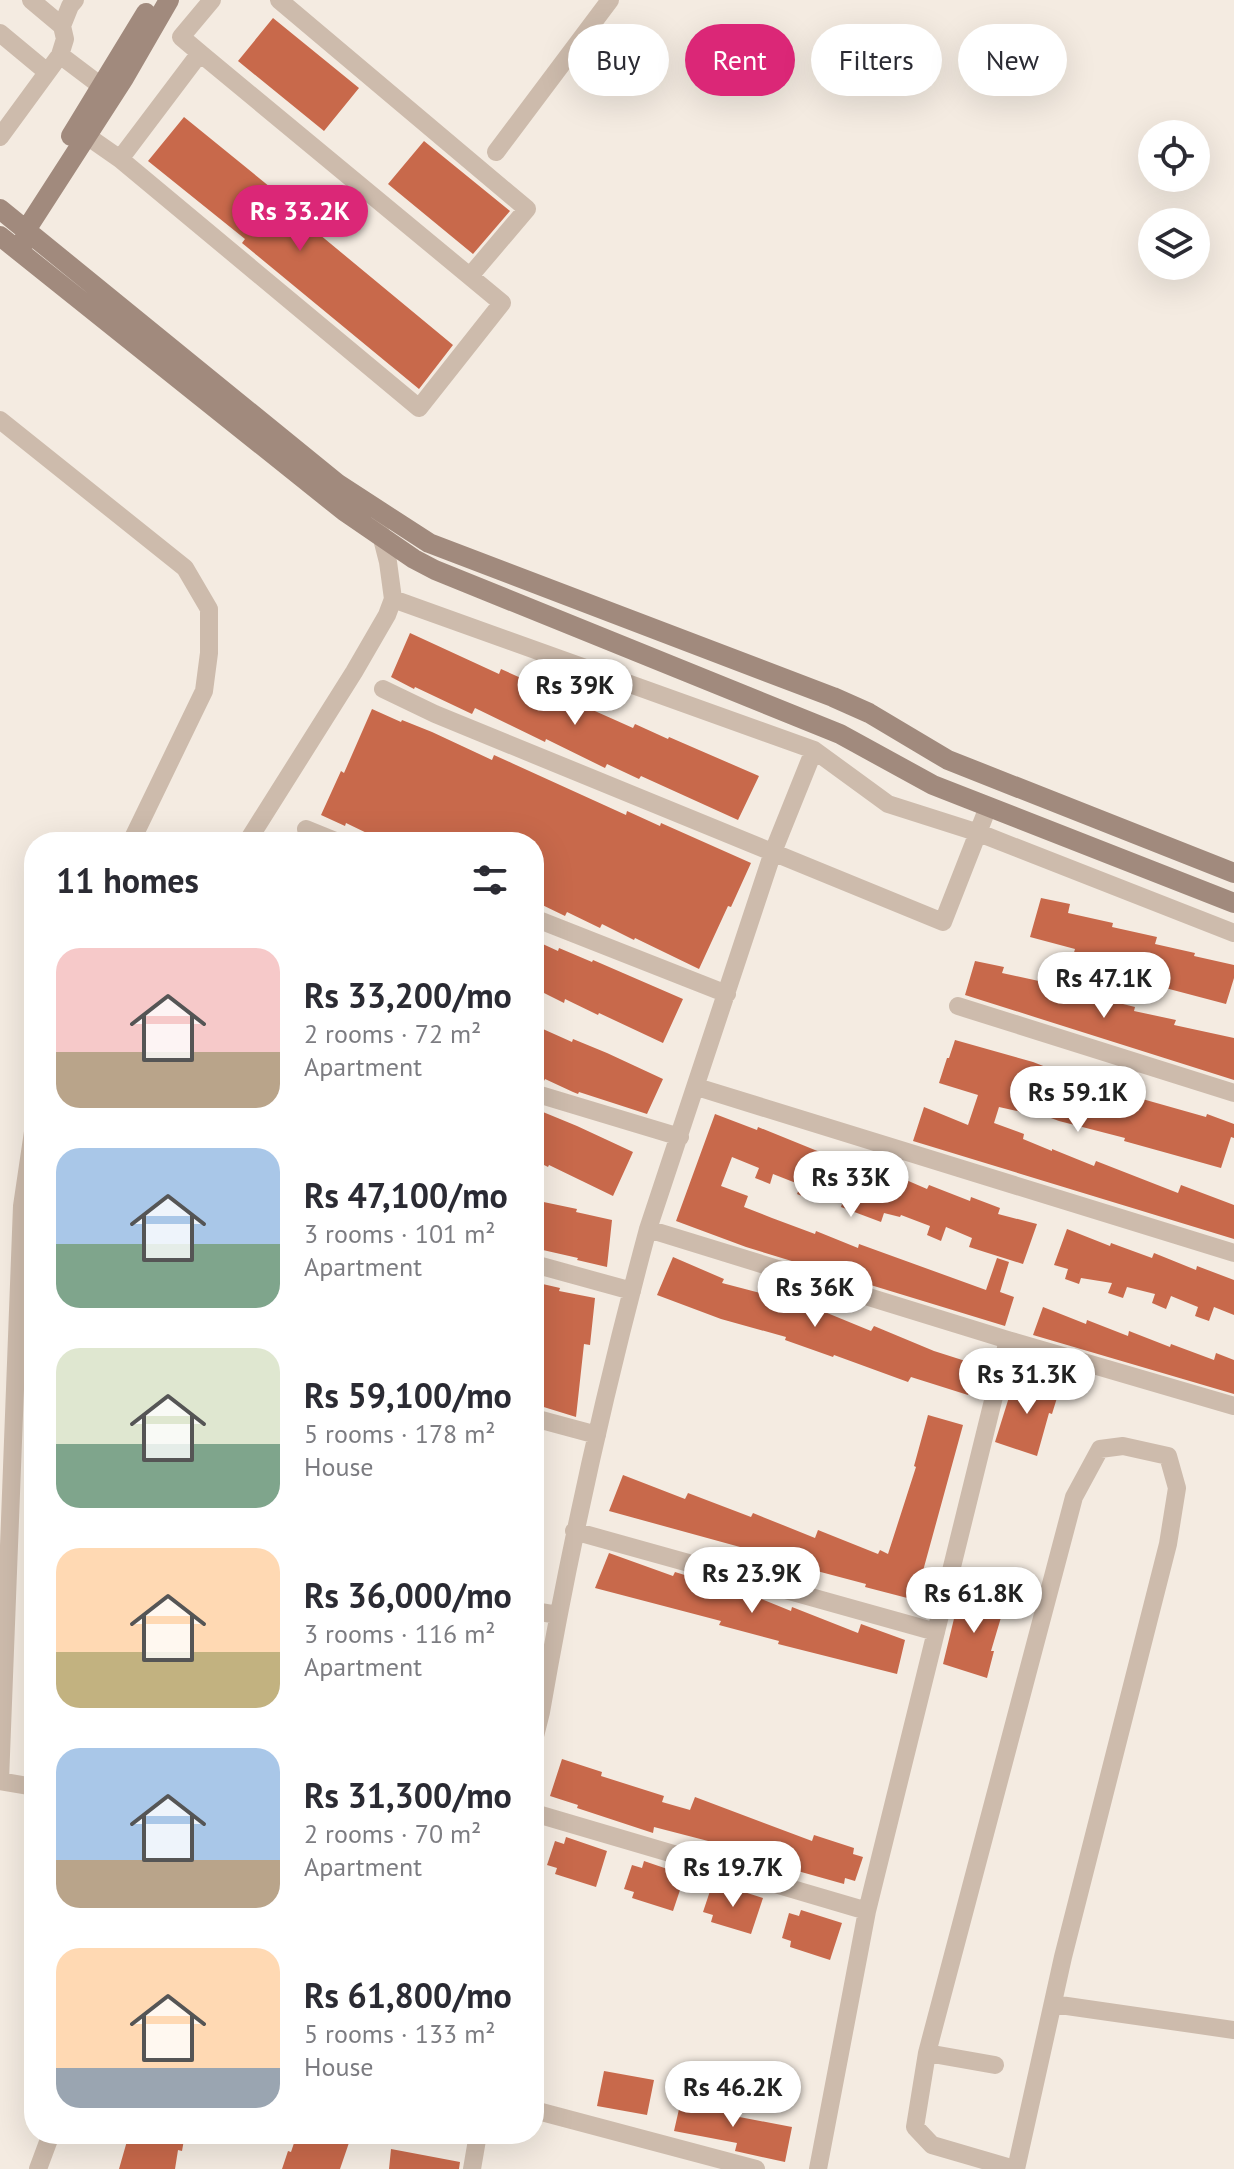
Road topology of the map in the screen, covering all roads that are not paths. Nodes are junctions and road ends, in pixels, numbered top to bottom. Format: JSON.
{"nodes":[{"id":1,"x":31,"y":0,"type":"edge"},
{"id":2,"x":75,"y":0,"type":"edge"},
{"id":3,"x":169,"y":0,"type":"edge"},
{"id":4,"x":212,"y":0,"type":"edge"},
{"id":5,"x":279,"y":0,"type":"edge"},
{"id":6,"x":610,"y":0,"type":"edge"},
{"id":7,"x":156,"y":9,"type":"edge"},
{"id":8,"x":62,"y":26,"type":"junction"},
{"id":9,"x":0,"y":33,"type":"edge"},
{"id":10,"x":181,"y":37,"type":"junction"},
{"id":11,"x":200,"y":53,"type":"junction"},
{"id":12,"x":60,"y":55,"type":"junction"},
{"id":13,"x":47,"y":72,"type":"junction"},
{"id":14,"x":112,"y":78,"type":"junction"},
{"id":15,"x":87,"y":136,"type":"junction"},
{"id":16,"x":0,"y":137,"type":"edge"},
{"id":17,"x":496,"y":152,"type":"dead end"},
{"id":18,"x":120,"y":159,"type":"junction"},
{"id":19,"x":10,"y":236,"type":"edge"},
{"id":20,"x":470,"y":276,"type":"junction"},
{"id":21,"x":0,"y":420,"type":"edge"},
{"id":22,"x":377,"y":510,"type":"junction"},
{"id":23,"x":381,"y":536,"type":"junction"},
{"id":24,"x":393,"y":599,"type":"junction"},
{"id":25,"x":383,"y":689,"type":"dead end"},
{"id":26,"x":814,"y":750,"type":"junction"},
{"id":27,"x":988,"y":807,"type":"junction"},
{"id":28,"x":306,"y":829,"type":"dead end"},
{"id":29,"x":136,"y":832,"type":"edge"},
{"id":30,"x":253,"y":832,"type":"edge"},
{"id":31,"x":313,"y":832,"type":"edge"},
{"id":32,"x":979,"y":833,"type":"junction"},
{"id":33,"x":773,"y":852,"type":"junction"},
{"id":34,"x":1234,"y":873,"type":"edge"},
{"id":35,"x":1234,"y":903,"type":"edge"},
{"id":36,"x":544,"y":922,"type":"edge"},
{"id":37,"x":1234,"y":933,"type":"edge"},
{"id":38,"x":727,"y":994,"type":"junction"},
{"id":39,"x":958,"y":1006,"type":"dead end"},
{"id":40,"x":697,"y":1087,"type":"junction"},
{"id":41,"x":1234,"y":1093,"type":"edge"},
{"id":42,"x":544,"y":1096,"type":"edge"},
{"id":43,"x":680,"y":1137,"type":"junction"},
{"id":44,"x":24,"y":1192,"type":"edge"},
{"id":45,"x":648,"y":1229,"type":"junction"},
{"id":46,"x":1234,"y":1253,"type":"edge"},
{"id":47,"x":544,"y":1267,"type":"edge"},
{"id":48,"x":632,"y":1291,"type":"junction"},
{"id":49,"x":1008,"y":1340,"type":"junction"},
{"id":50,"x":1234,"y":1406,"type":"edge"},
{"id":51,"x":544,"y":1421,"type":"edge"},
{"id":52,"x":597,"y":1435,"type":"junction"},
{"id":53,"x":574,"y":1531,"type":"junction"},
{"id":54,"x":544,"y":1613,"type":"edge"},
{"id":55,"x":558,"y":1615,"type":"junction"},
{"id":56,"x":936,"y":1632,"type":"junction"},
{"id":57,"x":544,"y":1695,"type":"edge"},
{"id":58,"x":0,"y":1781,"type":"edge"},
{"id":59,"x":24,"y":1785,"type":"edge"},
{"id":60,"x":544,"y":1816,"type":"edge"},
{"id":61,"x":867,"y":1911,"type":"junction"},
{"id":62,"x":1053,"y":2004,"type":"junction"},
{"id":63,"x":1234,"y":2030,"type":"edge"},
{"id":64,"x":927,"y":2053,"type":"junction"},
{"id":65,"x":995,"y":2065,"type":"dead end"},
{"id":66,"x":544,"y":2113,"type":"edge"},
{"id":67,"x":47,"y":2144,"type":"edge"},
{"id":68,"x":476,"y":2144,"type":"edge"},
{"id":69,"x":38,"y":2169,"type":"edge"},
{"id":70,"x":472,"y":2169,"type":"edge"},
{"id":71,"x":756,"y":2169,"type":"edge"},
{"id":72,"x":818,"y":2169,"type":"edge"},
{"id":73,"x":1015,"y":2169,"type":"edge"}],
"edges":[{"from":1,"to":8,"type":"street"},
{"from":2,"to":8,"type":"street"},
{"from":3,"to":7,"type":"street"},
{"from":4,"to":10,"type":"street"},
{"from":5,"to":20,"type":"street"},
{"from":6,"to":17,"type":"street"},
{"from":7,"to":10,"type":"street"},
{"from":7,"to":14,"type":"street"},
{"from":8,"to":12,"type":"street"},
{"from":9,"to":13,"type":"street"},
{"from":10,"to":11,"type":"street"},
{"from":11,"to":18,"type":"street"},
{"from":11,"to":20,"type":"street"},
{"from":12,"to":13,"type":"street"},
{"from":12,"to":14,"type":"street"},
{"from":13,"to":16,"type":"street"},
{"from":14,"to":15,"type":"street"},
{"from":14,"to":19,"type":"street"},
{"from":15,"to":18,"type":"street"},
{"from":15,"to":19,"type":"street"},
{"from":18,"to":20,"type":"street"},
{"from":19,"to":22,"type":"street"},
{"from":19,"to":23,"type":"street"},
{"from":21,"to":29,"type":"street"},
{"from":22,"to":23,"type":"street"},
{"from":22,"to":34,"type":"street"},
{"from":23,"to":24,"type":"street"},
{"from":23,"to":27,"type":"street"},
{"from":24,"to":26,"type":"street"},
{"from":24,"to":30,"type":"street"},
{"from":25,"to":33,"type":"street"},
{"from":26,"to":32,"type":"street"},
{"from":26,"to":33,"type":"street"},
{"from":27,"to":32,"type":"street"},
{"from":27,"to":35,"type":"street"},
{"from":28,"to":31,"type":"street"},
{"from":32,"to":33,"type":"street"},
{"from":32,"to":37,"type":"street"},
{"from":33,"to":38,"type":"street"},
{"from":36,"to":38,"type":"street"},
{"from":38,"to":40,"type":"street"},
{"from":39,"to":41,"type":"street"},
{"from":40,"to":43,"type":"street"},
{"from":40,"to":46,"type":"street"},
{"from":42,"to":43,"type":"street"},
{"from":43,"to":45,"type":"street"},
{"from":44,"to":58,"type":"street"},
{"from":45,"to":48,"type":"street"},
{"from":45,"to":49,"type":"street"},
{"from":47,"to":48,"type":"street"},
{"from":48,"to":52,"type":"street"},
{"from":49,"to":50,"type":"street"},
{"from":49,"to":56,"type":"street"},
{"from":51,"to":52,"type":"street"},
{"from":52,"to":53,"type":"street"},
{"from":53,"to":55,"type":"street"},
{"from":53,"to":56,"type":"street"},
{"from":54,"to":55,"type":"street"},
{"from":55,"to":57,"type":"street"},
{"from":56,"to":61,"type":"street"},
{"from":58,"to":59,"type":"street"},
{"from":60,"to":61,"type":"street"},
{"from":61,"to":72,"type":"street"},
{"from":62,"to":63,"type":"street"},
{"from":62,"to":64,"type":"street"},
{"from":62,"to":73,"type":"street"},
{"from":64,"to":65,"type":"street"},
{"from":64,"to":73,"type":"street"},
{"from":66,"to":71,"type":"street"},
{"from":67,"to":69,"type":"street"},
{"from":68,"to":70,"type":"street"}]}
